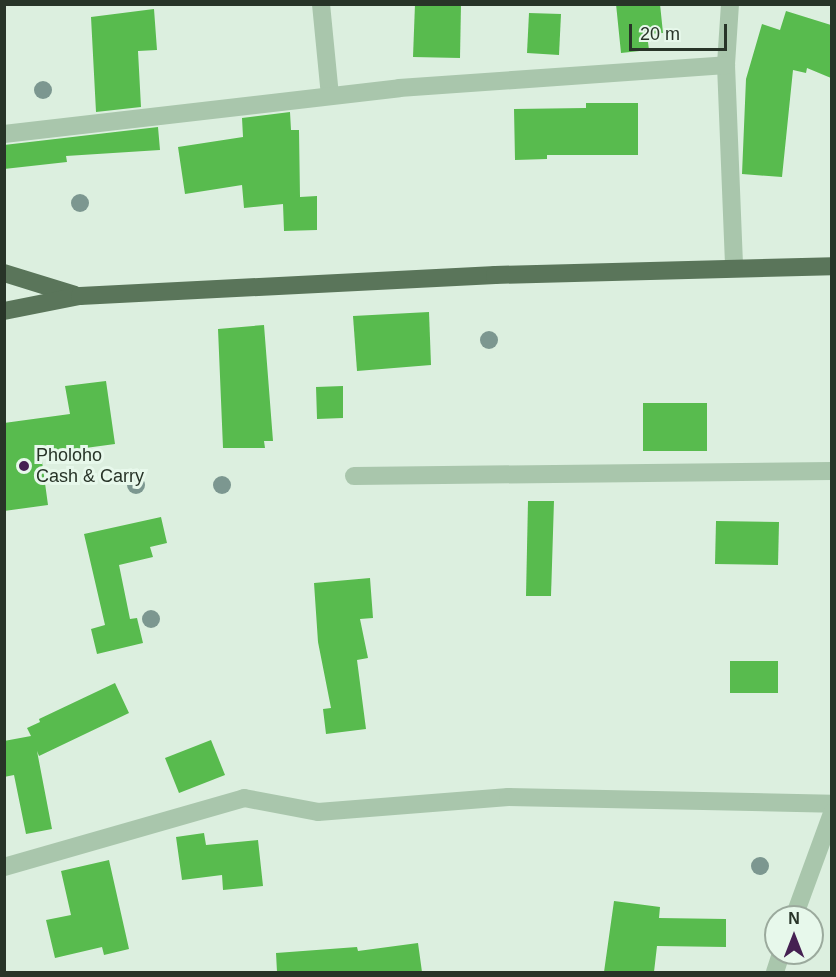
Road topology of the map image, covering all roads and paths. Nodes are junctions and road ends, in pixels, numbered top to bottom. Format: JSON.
{"nodes":[{"id":1,"x":321,"y":4,"type":"edge"},
{"id":2,"x":730,"y":4,"type":"edge"},
{"id":3,"x":726,"y":65,"type":"junction"},
{"id":4,"x":330,"y":95,"type":"junction"},
{"id":5,"x":4,"y":134,"type":"edge"},
{"id":6,"x":734,"y":266,"type":"junction"},
{"id":7,"x":831,"y":266,"type":"edge"},
{"id":8,"x":4,"y":273,"type":"edge"},
{"id":9,"x":80,"y":296,"type":"junction"},
{"id":10,"x":4,"y":311,"type":"edge"},
{"id":11,"x":831,"y":471,"type":"edge"},
{"id":12,"x":354,"y":476,"type":"dead end"},
{"id":13,"x":831,"y":804,"type":"edge"},
{"id":14,"x":831,"y":813,"type":"edge"},
{"id":15,"x":4,"y":867,"type":"edge"},
{"id":16,"x":798,"y":905,"type":"edge"}],
"edges":[{"from":1,"to":4,"type":"street"},
{"from":2,"to":3,"type":"street"},
{"from":3,"to":4,"type":"street"},
{"from":3,"to":6,"type":"street"},
{"from":4,"to":5,"type":"street"},
{"from":6,"to":7,"type":"main road"},
{"from":6,"to":9,"type":"main road"},
{"from":8,"to":9,"type":"main road"},
{"from":9,"to":10,"type":"main road"},
{"from":11,"to":12,"type":"street"},
{"from":13,"to":15,"type":"street"},
{"from":14,"to":16,"type":"street"}]}
